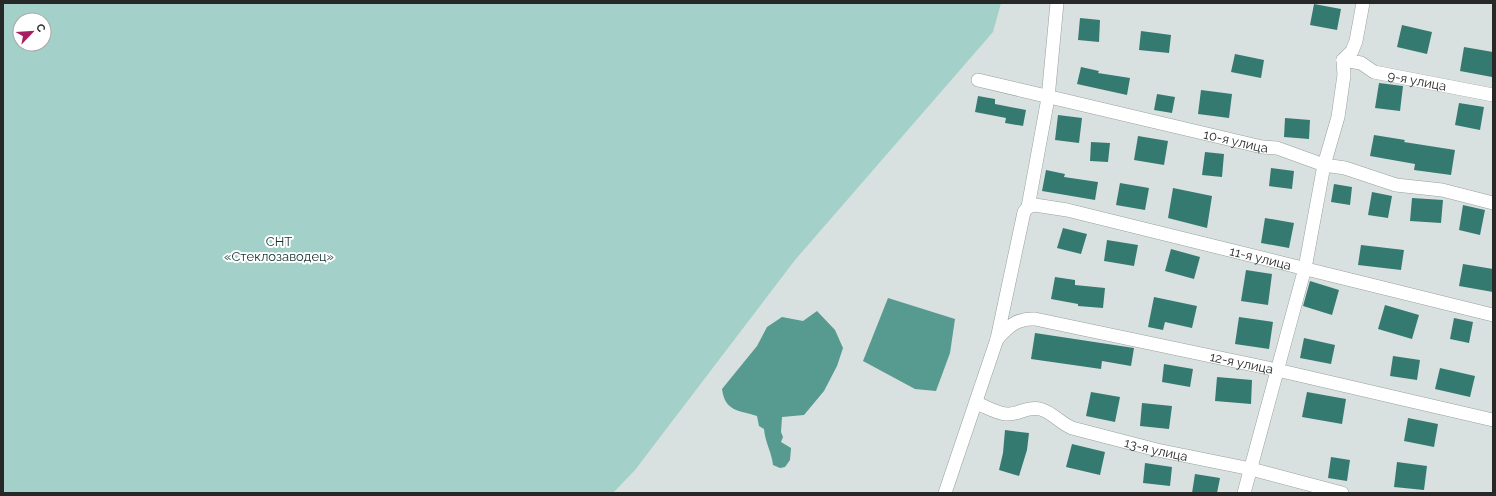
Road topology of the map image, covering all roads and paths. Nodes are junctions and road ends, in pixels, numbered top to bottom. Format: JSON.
{"nodes":[{"id":1,"x":1057,"y":3,"type":"edge"},
{"id":2,"x":1363,"y":3,"type":"edge"},
{"id":3,"x":1343,"y":60,"type":"junction"},
{"id":4,"x":978,"y":80,"type":"dead end"},
{"id":5,"x":1493,"y":95,"type":"edge"},
{"id":6,"x":1048,"y":98,"type":"junction"},
{"id":7,"x":1324,"y":165,"type":"junction"},
{"id":8,"x":1493,"y":203,"type":"edge"},
{"id":9,"x":1028,"y":206,"type":"junction"},
{"id":10,"x":1305,"y":268,"type":"junction"},
{"id":11,"x":1493,"y":315,"type":"edge"},
{"id":12,"x":997,"y":340,"type":"junction"},
{"id":13,"x":1277,"y":370,"type":"junction"},
{"id":14,"x":976,"y":403,"type":"junction"},
{"id":15,"x":1493,"y":420,"type":"edge"},
{"id":16,"x":1251,"y":469,"type":"junction"},
{"id":17,"x":944,"y":493,"type":"edge"},
{"id":18,"x":1244,"y":493,"type":"edge"},
{"id":19,"x":1342,"y":493,"type":"edge"}],
"edges":[{"from":1,"to":6,"type":"street"},
{"from":2,"to":3,"type":"street"},
{"from":3,"to":5,"type":"street","name":"9-я улица"},
{"from":3,"to":7,"type":"street"},
{"from":4,"to":6,"type":"street","name":"10-я улица"},
{"from":6,"to":7,"type":"street","name":"10-я улица"},
{"from":6,"to":9,"type":"street"},
{"from":7,"to":8,"type":"street","name":"10-я улица"},
{"from":7,"to":10,"type":"street"},
{"from":9,"to":10,"type":"street","name":"11-я улица"},
{"from":9,"to":12,"type":"street"},
{"from":10,"to":11,"type":"street","name":"11-я улица"},
{"from":10,"to":13,"type":"street"},
{"from":12,"to":13,"type":"street","name":"12-я улица"},
{"from":12,"to":14,"type":"street"},
{"from":13,"to":15,"type":"street","name":"12-я улица"},
{"from":13,"to":16,"type":"street"},
{"from":14,"to":16,"type":"street","name":"13-я улица"},
{"from":14,"to":17,"type":"street"},
{"from":16,"to":18,"type":"street"},
{"from":16,"to":19,"type":"street","name":"13-я улица"}]}
